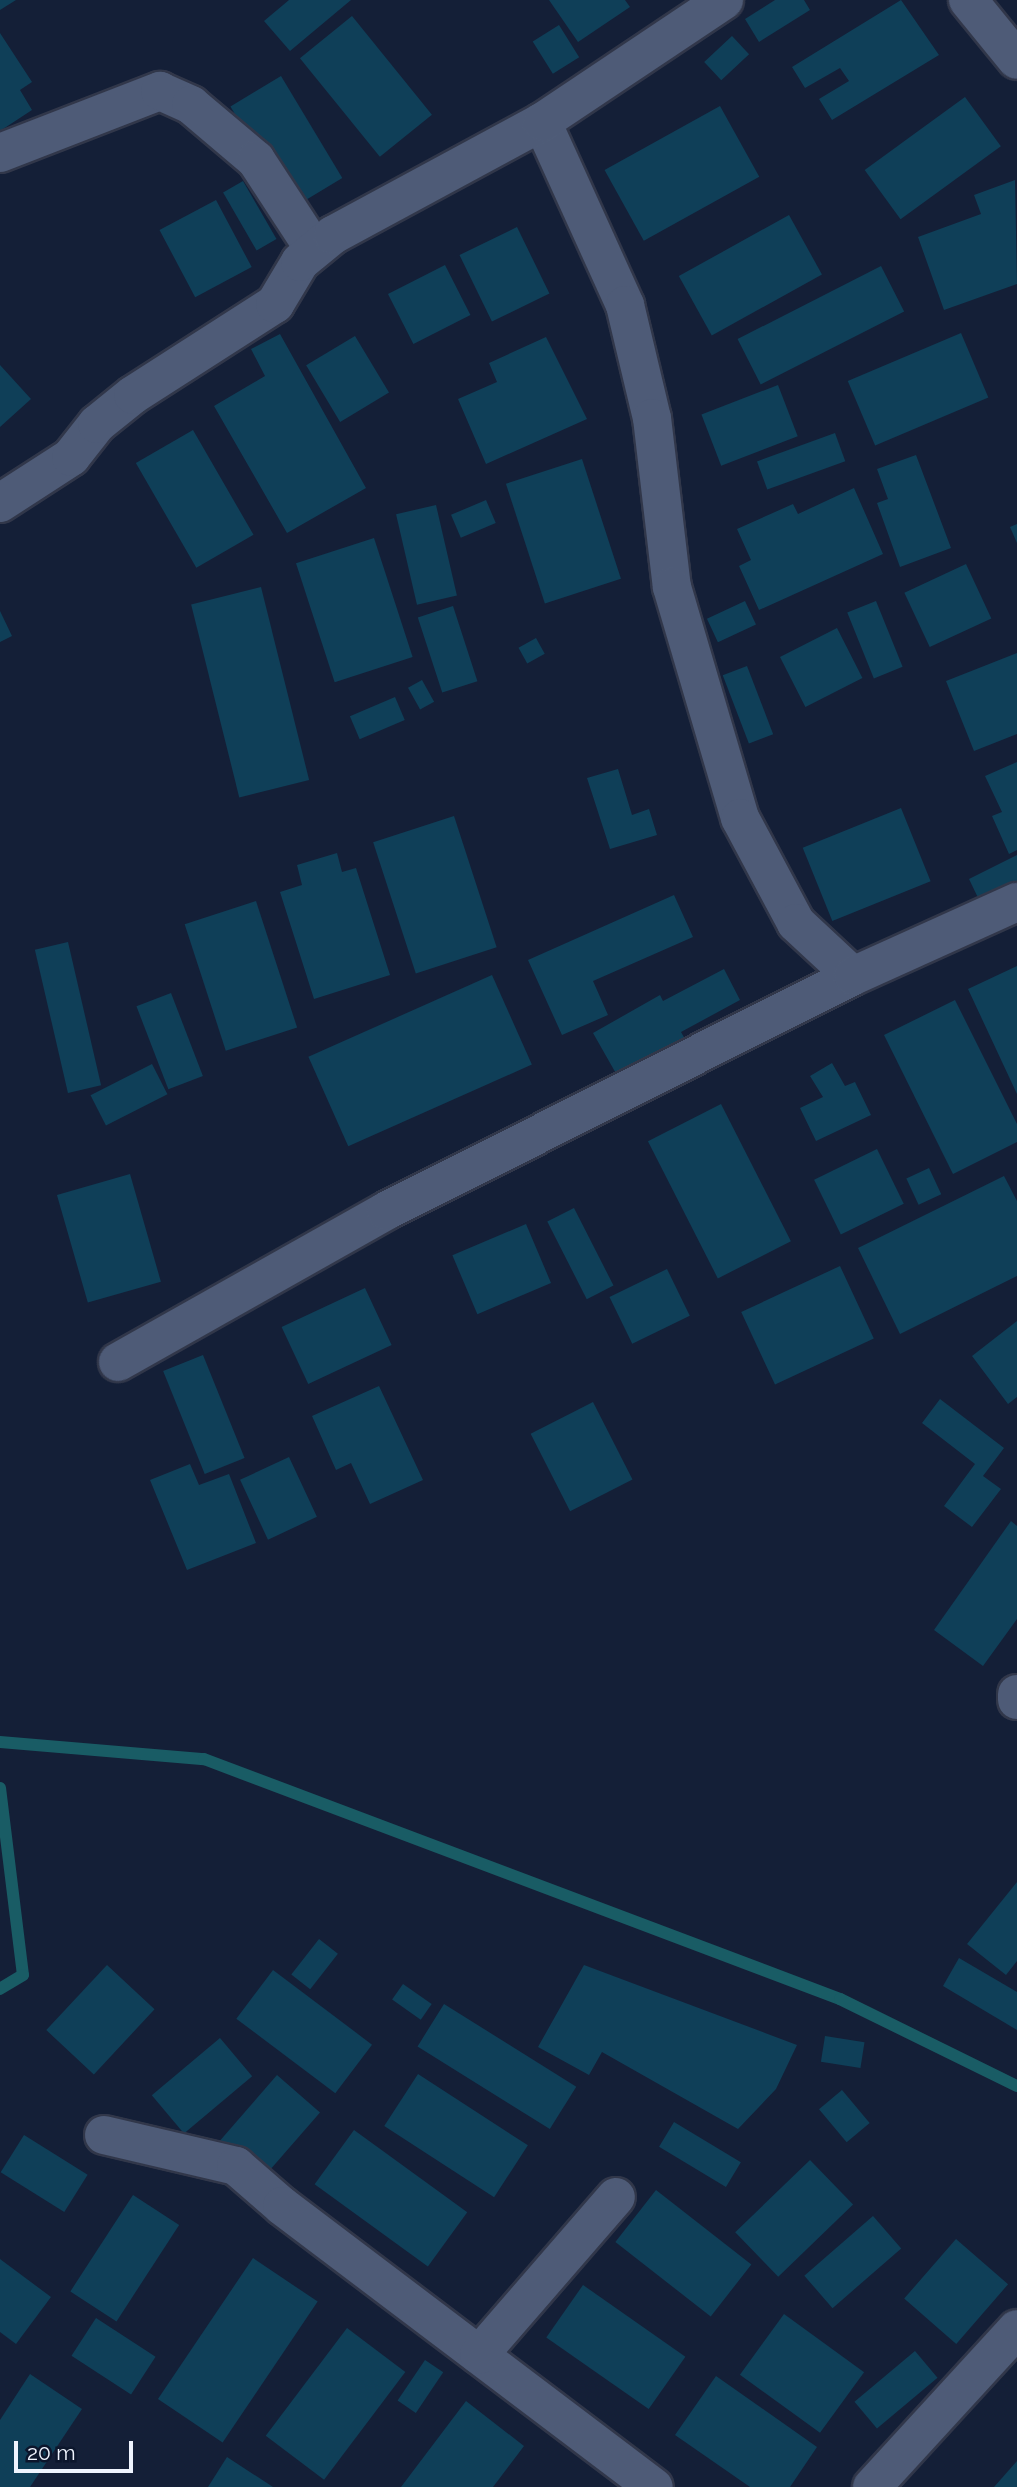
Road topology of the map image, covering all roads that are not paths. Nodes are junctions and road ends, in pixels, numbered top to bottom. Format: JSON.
{"nodes":[{"id":1,"x":724,"y":0,"type":"edge"},
{"id":2,"x":968,"y":0,"type":"edge"},
{"id":3,"x":1017,"y":60,"type":"edge"},
{"id":4,"x":542,"y":122,"type":"junction"},
{"id":5,"x":0,"y":153,"type":"edge"},
{"id":6,"x":314,"y":249,"type":"junction"},
{"id":7,"x":0,"y":503,"type":"edge"},
{"id":8,"x":1017,"y":902,"type":"edge"},
{"id":9,"x":853,"y":976,"type":"junction"},
{"id":10,"x":118,"y":1362,"type":"dead end"},
{"id":11,"x":1017,"y":1694,"type":"edge"},
{"id":12,"x":1017,"y":1700,"type":"edge"},
{"id":13,"x":104,"y":2135,"type":"dead end"},
{"id":14,"x":616,"y":2197,"type":"dead end"},
{"id":15,"x":1017,"y":2329,"type":"edge"},
{"id":16,"x":479,"y":2355,"type":"junction"},
{"id":17,"x":654,"y":2487,"type":"edge"},
{"id":18,"x":872,"y":2487,"type":"edge"}],
"edges":[{"from":1,"to":4,"type":"street"},
{"from":2,"to":3,"type":"street"},
{"from":4,"to":6,"type":"street"},
{"from":4,"to":9,"type":"street"},
{"from":5,"to":6,"type":"street"},
{"from":6,"to":7,"type":"street"},
{"from":8,"to":9,"type":"street"},
{"from":9,"to":10,"type":"street"},
{"from":11,"to":12,"type":"street"},
{"from":13,"to":16,"type":"street"},
{"from":14,"to":16,"type":"street"},
{"from":15,"to":18,"type":"street"},
{"from":16,"to":17,"type":"street"}]}
